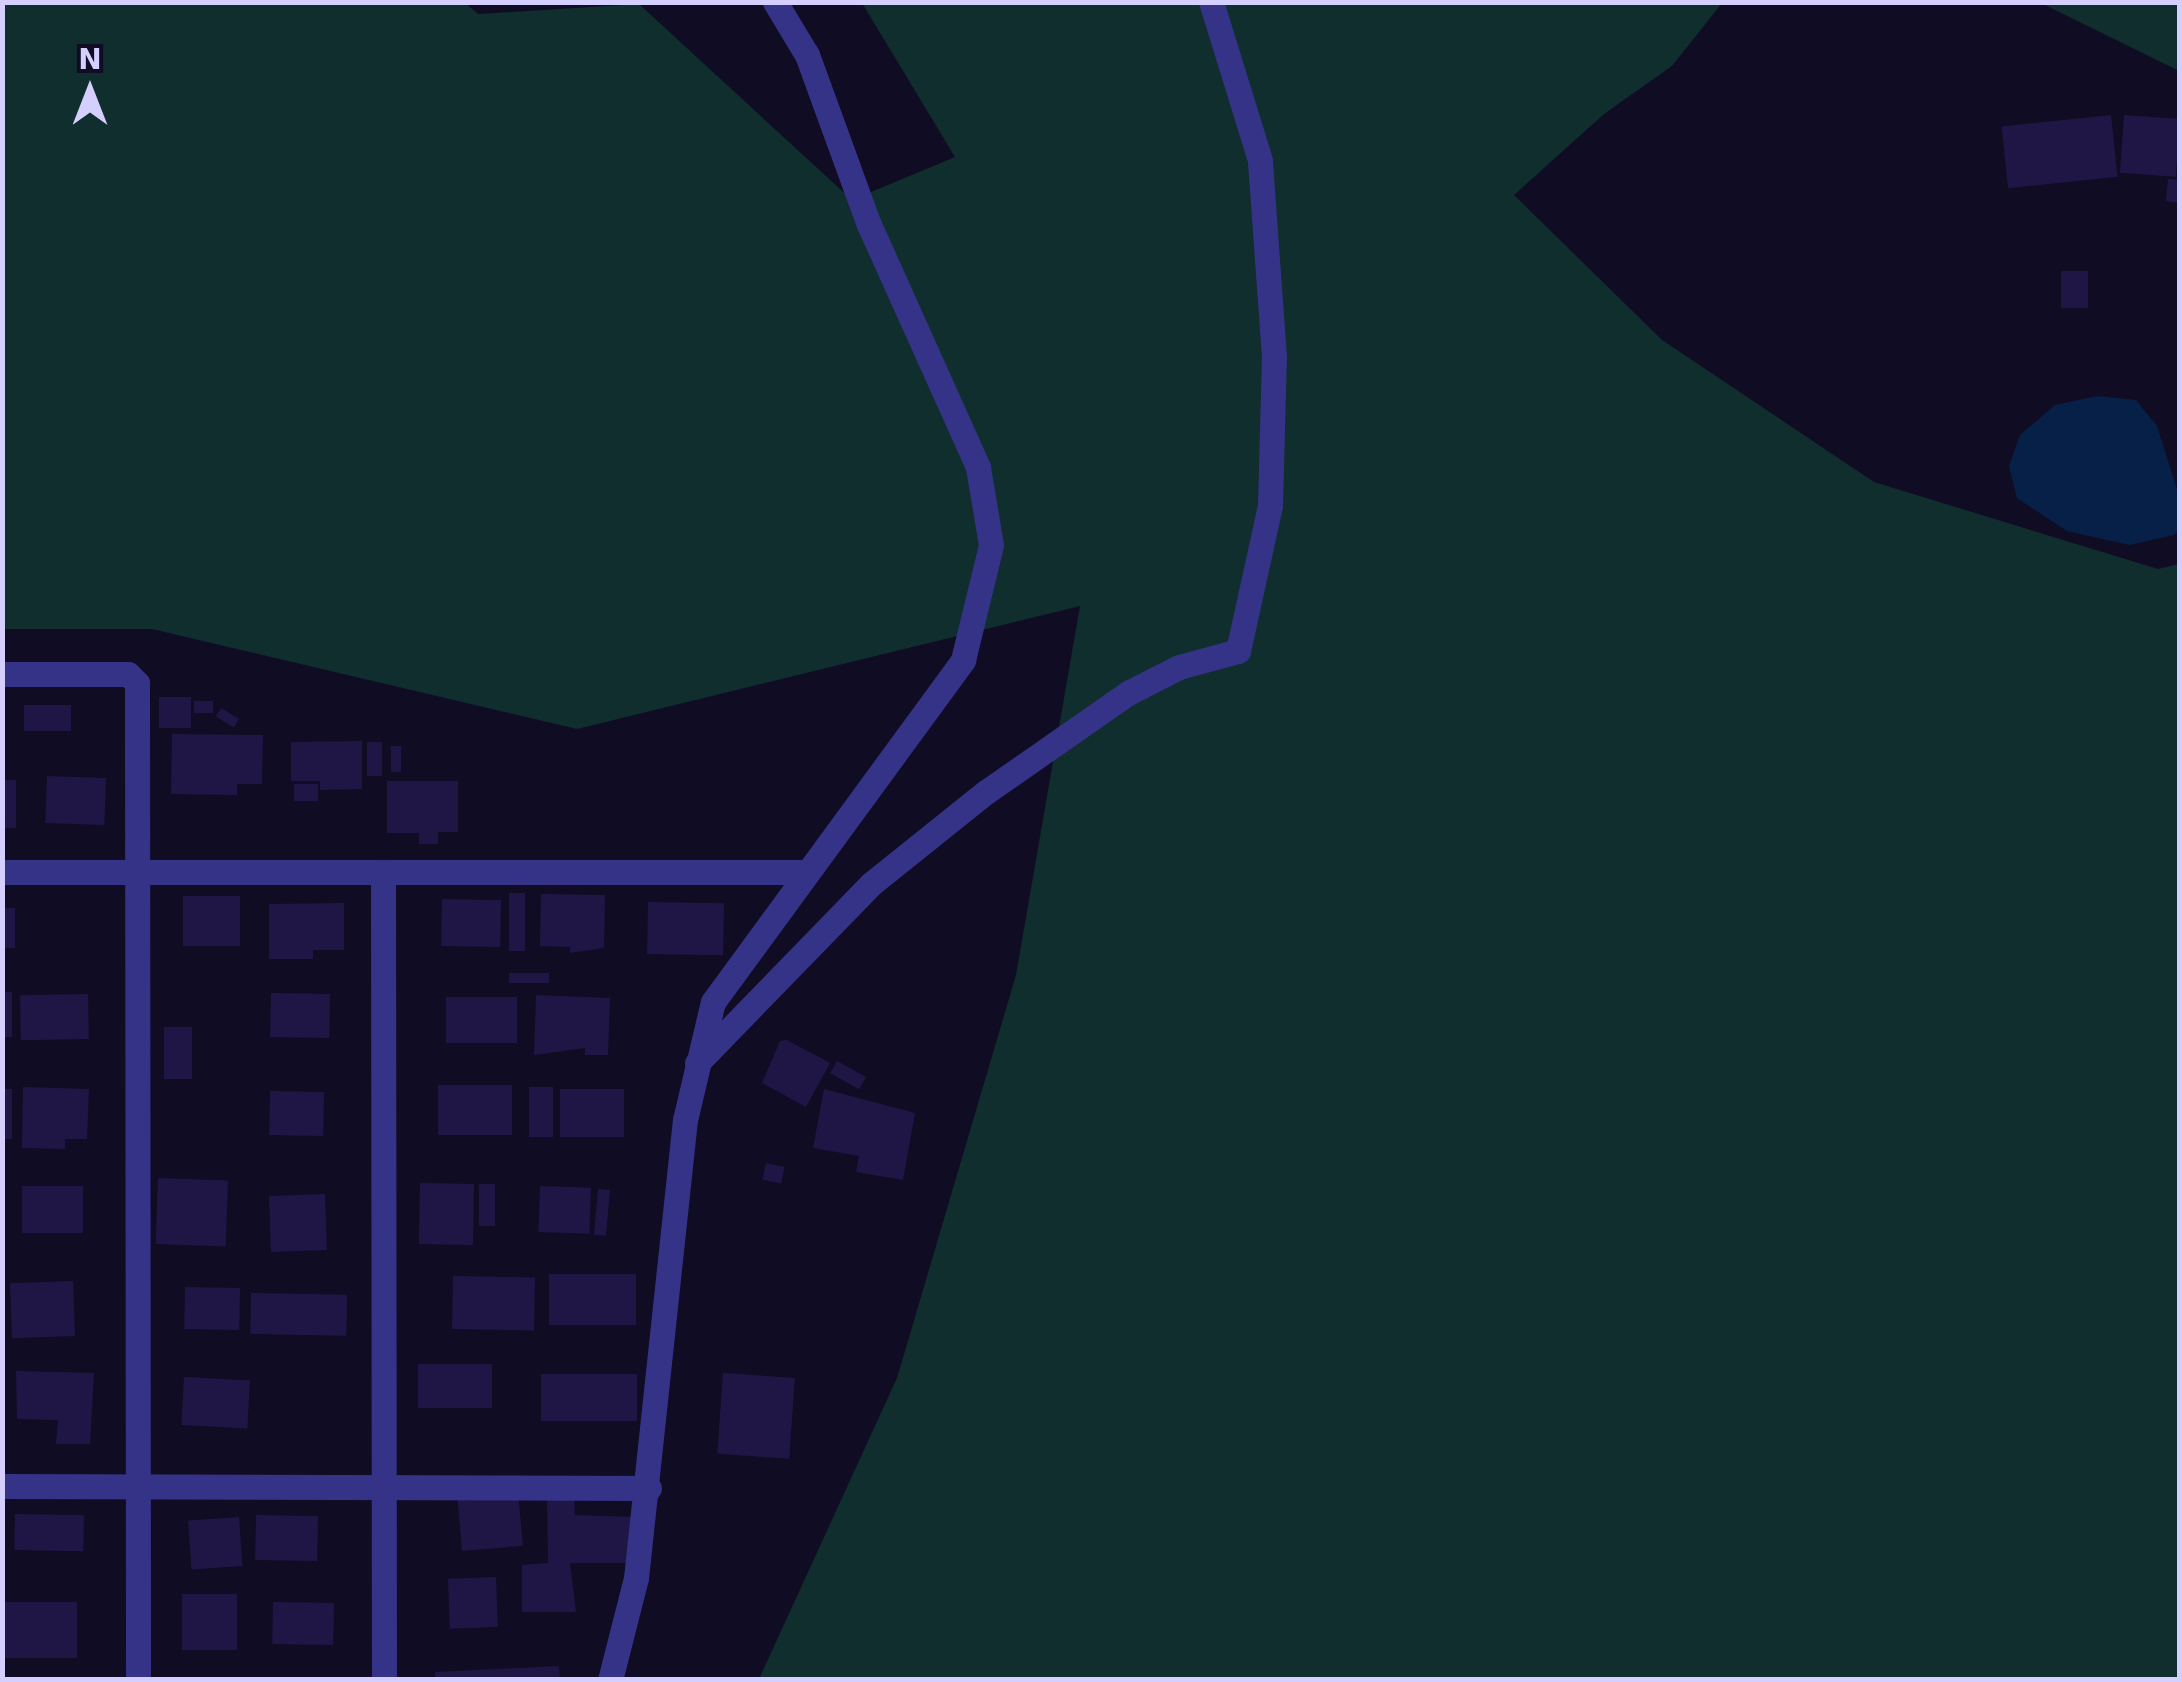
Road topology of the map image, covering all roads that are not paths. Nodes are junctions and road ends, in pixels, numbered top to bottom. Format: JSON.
{"nodes":[{"id":1,"x":775,"y":2,"type":"edge"},
{"id":2,"x":1211,"y":2,"type":"edge"},
{"id":3,"x":2,"y":674,"type":"edge"},
{"id":4,"x":2,"y":872,"type":"edge"},
{"id":5,"x":383,"y":872,"type":"junction"},
{"id":6,"x":806,"y":872,"type":"junction"},
{"id":7,"x":140,"y":873,"type":"junction"},
{"id":8,"x":698,"y":1063,"type":"junction"},
{"id":9,"x":2,"y":1486,"type":"edge"},
{"id":10,"x":138,"y":1487,"type":"junction"},
{"id":11,"x":649,"y":1488,"type":"junction"},
{"id":12,"x":384,"y":1492,"type":"junction"},
{"id":13,"x":138,"y":1680,"type":"edge"},
{"id":14,"x":384,"y":1680,"type":"edge"},
{"id":15,"x":610,"y":1680,"type":"edge"}],
"edges":[{"from":1,"to":6,"type":"street"},
{"from":2,"to":8,"type":"street"},
{"from":3,"to":7,"type":"street"},
{"from":4,"to":7,"type":"street"},
{"from":5,"to":6,"type":"street"},
{"from":5,"to":7,"type":"street"},
{"from":5,"to":12,"type":"street"},
{"from":6,"to":8,"type":"street"},
{"from":7,"to":10,"type":"street"},
{"from":8,"to":11,"type":"street"},
{"from":9,"to":10,"type":"street"},
{"from":10,"to":12,"type":"street"},
{"from":10,"to":13,"type":"street"},
{"from":11,"to":12,"type":"street"},
{"from":11,"to":15,"type":"street"},
{"from":12,"to":14,"type":"street"}]}
